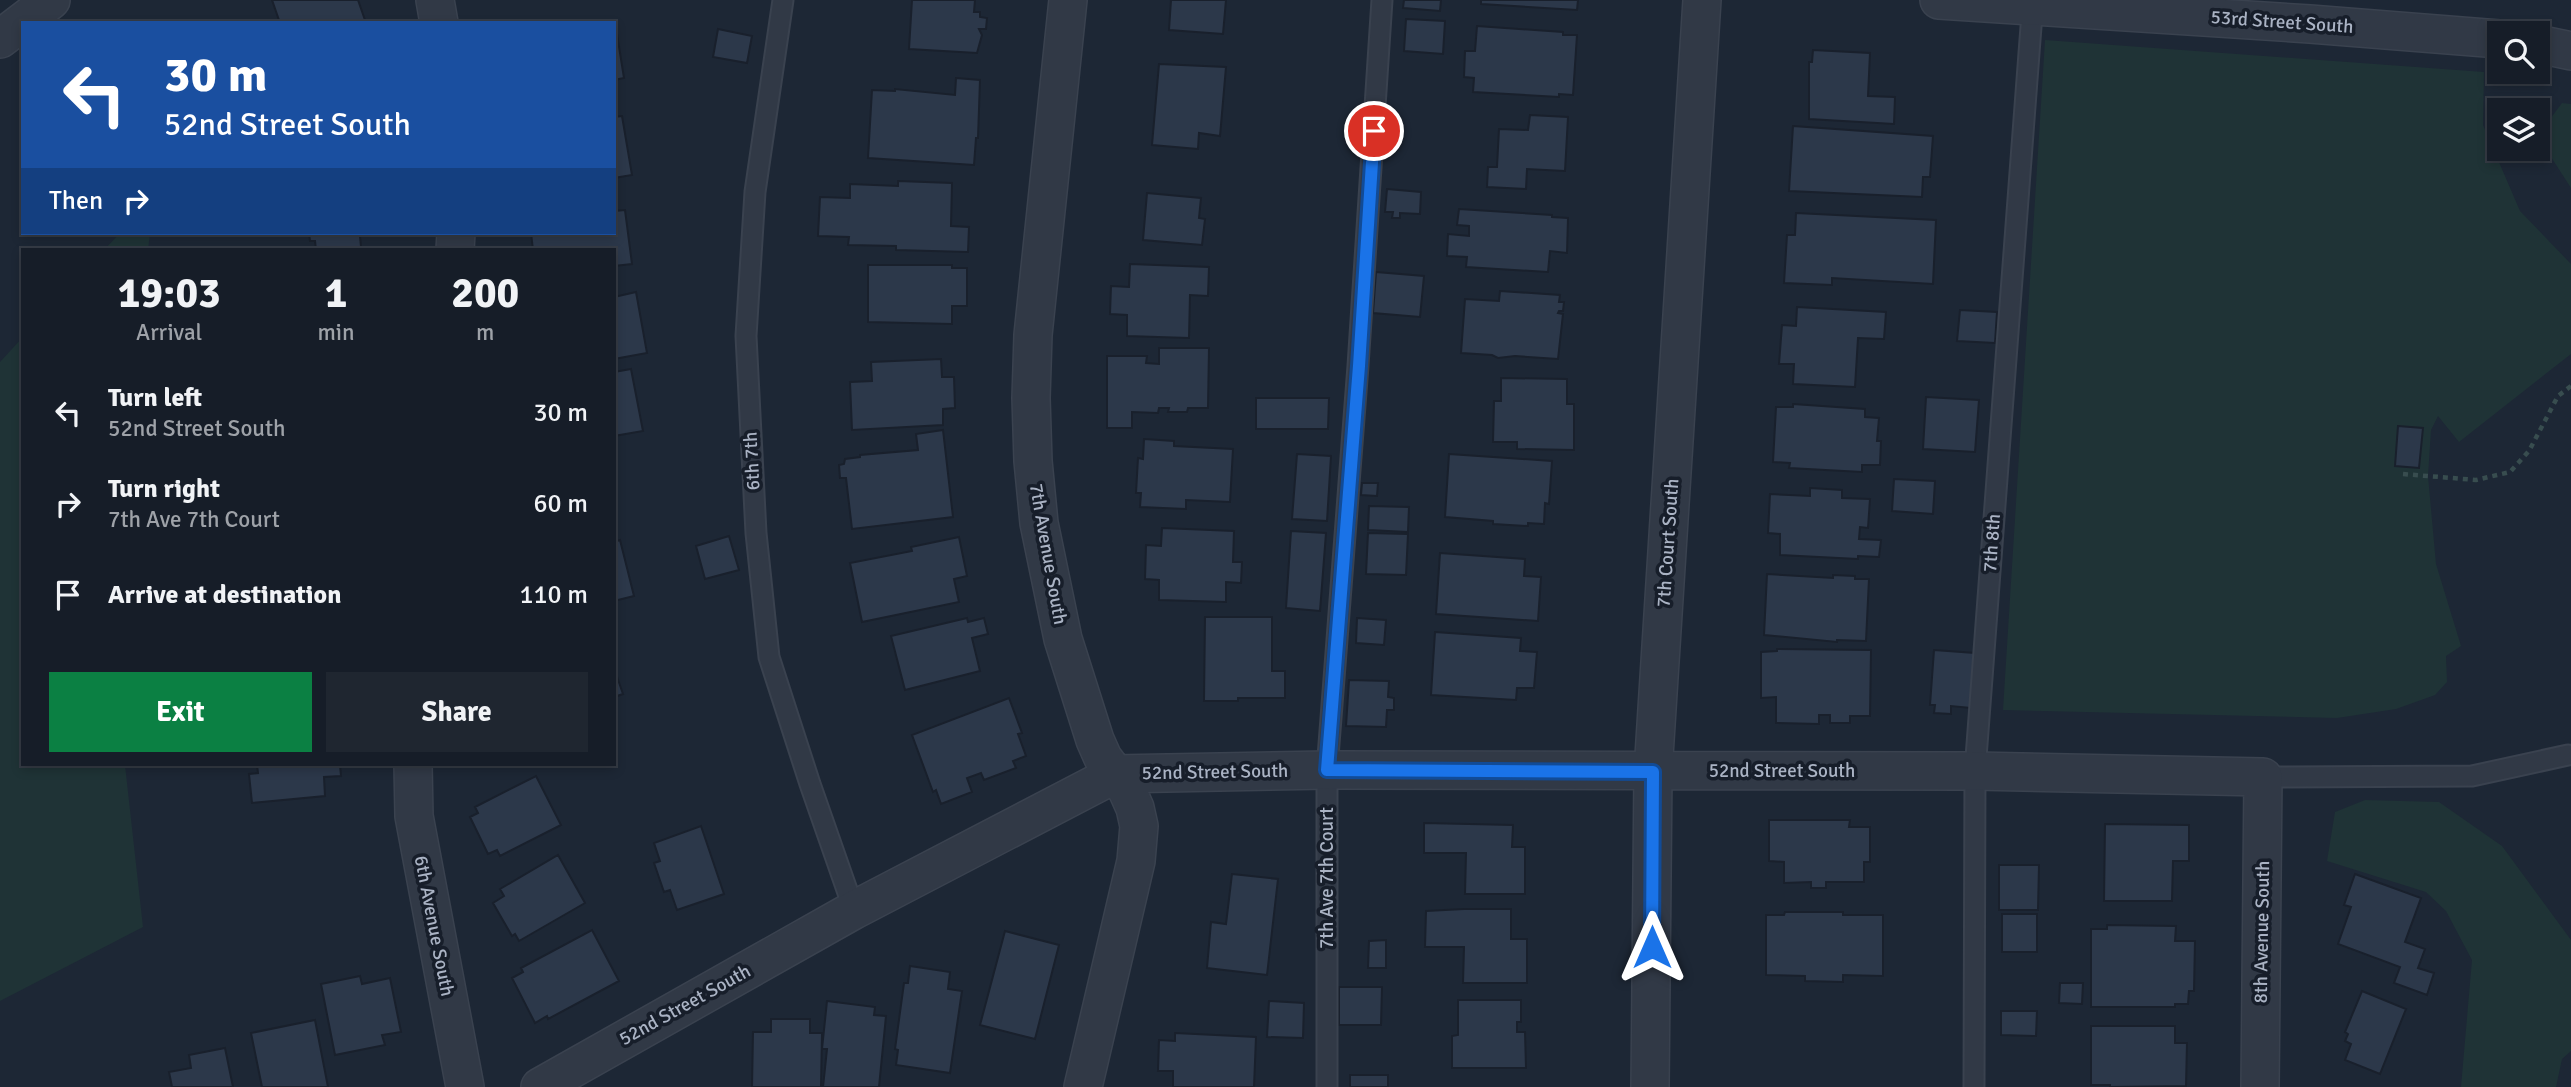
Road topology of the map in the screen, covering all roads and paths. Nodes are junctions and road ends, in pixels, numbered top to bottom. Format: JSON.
{"nodes":[{"id":1,"x":51,"y":0,"type":"edge"},
{"id":2,"x":435,"y":0,"type":"edge"},
{"id":3,"x":783,"y":0,"type":"edge"},
{"id":4,"x":1068,"y":0,"type":"edge"},
{"id":5,"x":1382,"y":0,"type":"edge"},
{"id":6,"x":1702,"y":0,"type":"edge"},
{"id":7,"x":1939,"y":0,"type":"edge"},
{"id":8,"x":2033,"y":4,"type":"edge"},
{"id":9,"x":2310,"y":12,"type":"edge"},
{"id":10,"x":24,"y":21,"type":"edge"},
{"id":11,"x":439,"y":21,"type":"edge"},
{"id":12,"x":21,"y":23,"type":"edge"},
{"id":13,"x":2487,"y":37,"type":"edge"},
{"id":14,"x":0,"y":39,"type":"edge"},
{"id":15,"x":2550,"y":47,"type":"edge"},
{"id":16,"x":2571,"y":51,"type":"edge"},
{"id":17,"x":2571,"y":386,"type":"edge"},
{"id":18,"x":2403,"y":474,"type":"dead end"},
{"id":19,"x":2568,"y":755,"type":"dead end"},
{"id":20,"x":413,"y":766,"type":"edge"},
{"id":21,"x":1327,"y":770,"type":"junction"},
{"id":22,"x":1975,"y":771,"type":"junction"},
{"id":23,"x":1653,"y":772,"type":"junction"},
{"id":24,"x":1115,"y":775,"type":"junction"},
{"id":25,"x":2263,"y":777,"type":"junction"},
{"id":26,"x":854,"y":910,"type":"junction"},
{"id":27,"x":464,"y":1087,"type":"edge"},
{"id":28,"x":540,"y":1087,"type":"edge"},
{"id":29,"x":1083,"y":1087,"type":"edge"},
{"id":30,"x":1327,"y":1087,"type":"edge"},
{"id":31,"x":1650,"y":1087,"type":"edge"},
{"id":32,"x":1974,"y":1087,"type":"edge"},
{"id":33,"x":2260,"y":1087,"type":"edge"}],
"edges":[{"from":1,"to":10,"type":"street"},
{"from":2,"to":11,"type":"street"},
{"from":3,"to":26,"type":"lane","name":"6th 7th"},
{"from":4,"to":24,"type":"street","name":"7th Avenue South"},
{"from":5,"to":21,"type":"lane","name":"7th Ave 7th Court"},
{"from":6,"to":23,"type":"street","name":"7th Court South"},
{"from":7,"to":8,"type":"street","name":"53rd Street South"},
{"from":8,"to":9,"type":"street","name":"53rd Street South"},
{"from":8,"to":22,"type":"lane","name":"7th 8th"},
{"from":9,"to":13,"type":"street","name":"53rd Street South"},
{"from":12,"to":14,"type":"street"},
{"from":15,"to":16,"type":"street"},
{"from":17,"to":18,"type":"path"},
{"from":19,"to":25,"type":"lane"},
{"from":20,"to":27,"type":"street","name":"6th Avenue South"},
{"from":21,"to":23,"type":"street","name":"52nd Street South"},
{"from":21,"to":24,"type":"street","name":"52nd Street South"},
{"from":21,"to":30,"type":"lane","name":"7th Ave 7th Court"},
{"from":22,"to":23,"type":"street","name":"52nd Street South"},
{"from":22,"to":25,"type":"street","name":"52nd Street South"},
{"from":22,"to":32,"type":"lane","name":"7th 8th"},
{"from":23,"to":31,"type":"street","name":"7th Court South"},
{"from":24,"to":26,"type":"street","name":"52nd Street South"},
{"from":24,"to":29,"type":"street","name":"7th Avenue South"},
{"from":25,"to":33,"type":"street","name":"8th Avenue South"},
{"from":26,"to":28,"type":"street","name":"52nd Street South"}]}
